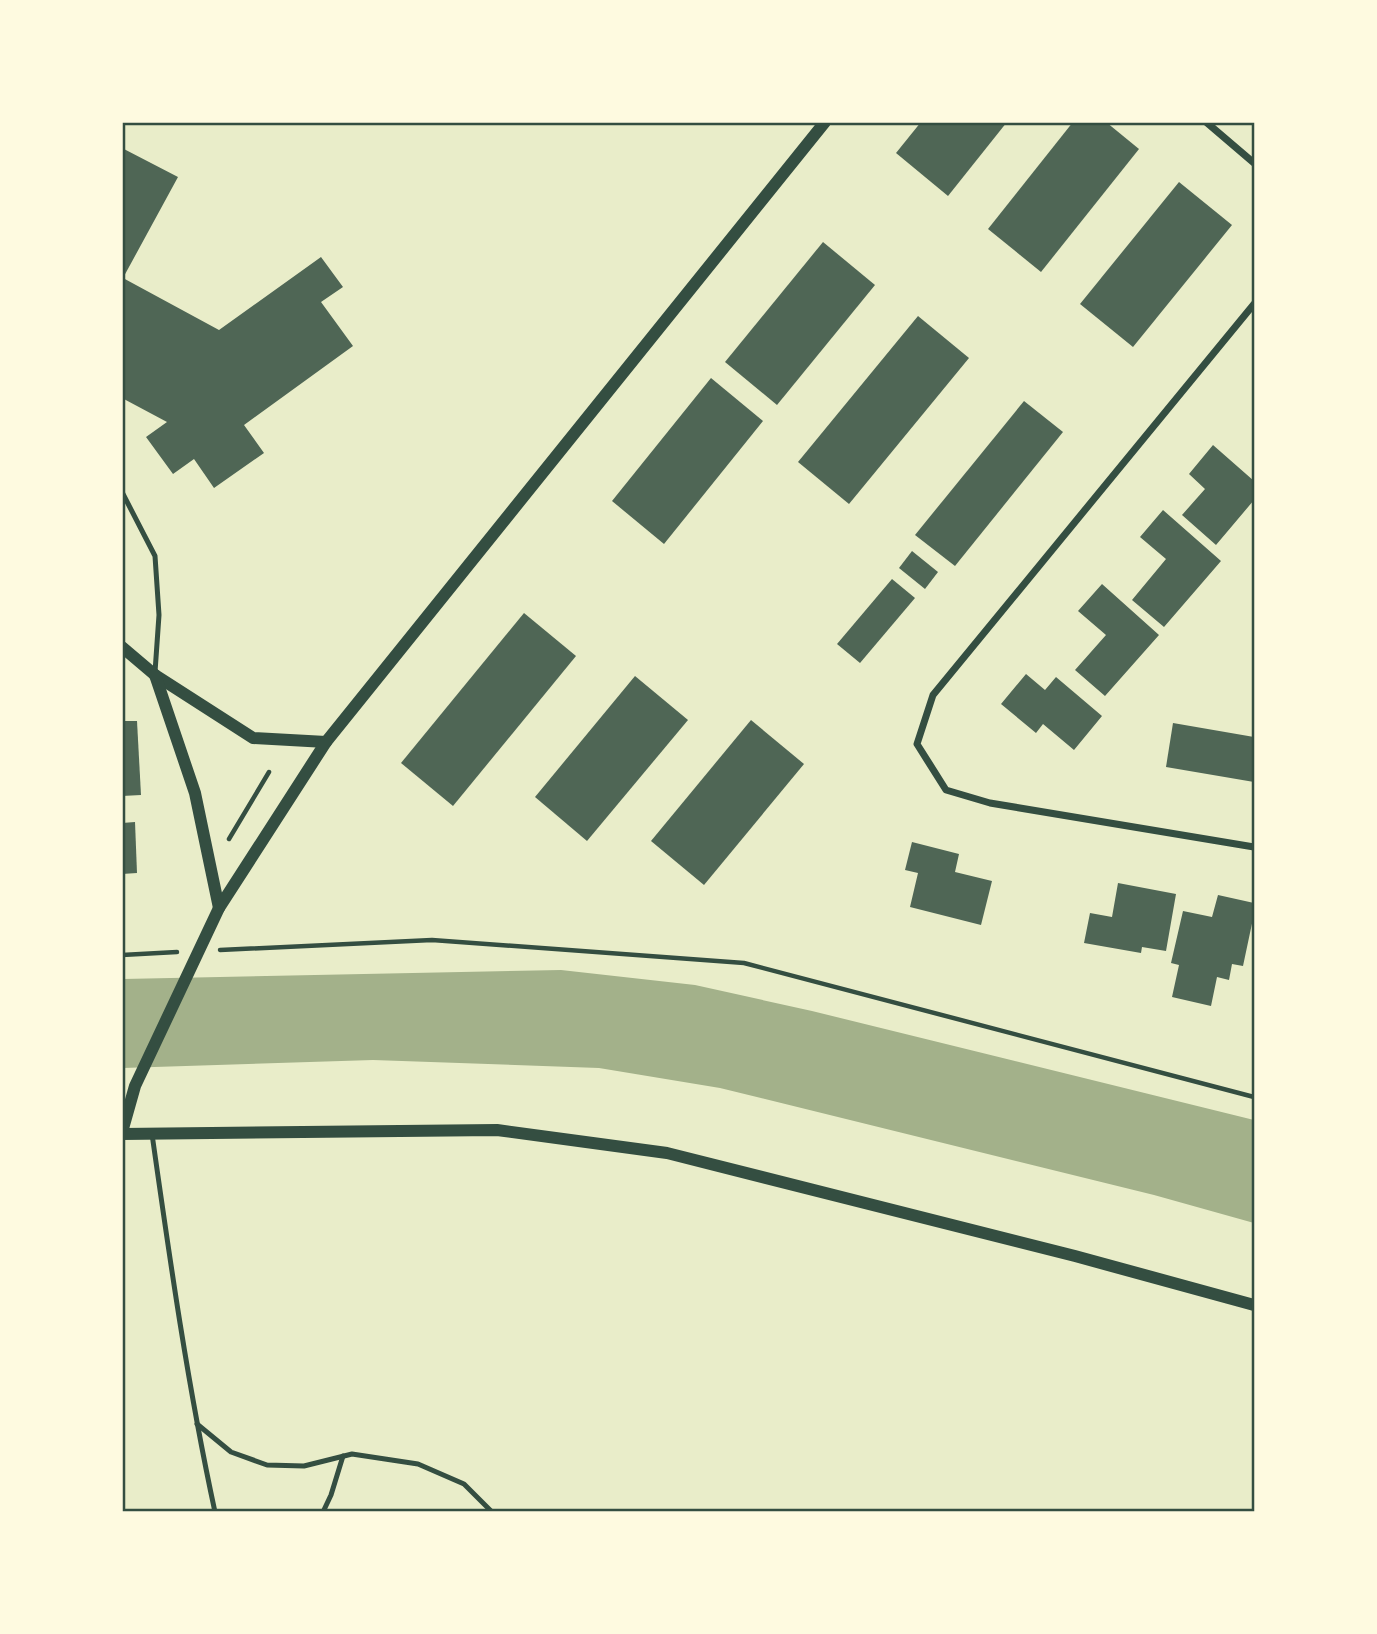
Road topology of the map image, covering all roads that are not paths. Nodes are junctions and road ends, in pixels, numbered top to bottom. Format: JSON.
{"nodes":[{"id":1,"x":825,"y":122,"type":"edge"},
{"id":2,"x":1206,"y":122,"type":"edge"},
{"id":3,"x":1255,"y":163,"type":"edge"},
{"id":4,"x":1255,"y":304,"type":"edge"},
{"id":5,"x":122,"y":492,"type":"edge"},
{"id":6,"x":122,"y":647,"type":"edge"},
{"id":7,"x":155,"y":675,"type":"junction"},
{"id":8,"x":326,"y":742,"type":"junction"},
{"id":9,"x":1255,"y":846,"type":"edge"},
{"id":10,"x":219,"y":908,"type":"junction"},
{"id":11,"x":122,"y":1133,"type":"edge"},
{"id":12,"x":152,"y":1135,"type":"junction"},
{"id":13,"x":1255,"y":1305,"type":"edge"},
{"id":14,"x":197,"y":1424,"type":"junction"},
{"id":15,"x":343,"y":1456,"type":"junction"},
{"id":16,"x":215,"y":1511,"type":"edge"},
{"id":17,"x":323,"y":1511,"type":"edge"},
{"id":18,"x":492,"y":1511,"type":"edge"}],
"edges":[{"from":1,"to":8,"type":"street"},
{"from":2,"to":3,"type":"street"},
{"from":4,"to":9,"type":"street"},
{"from":5,"to":7,"type":"lane"},
{"from":6,"to":7,"type":"street"},
{"from":7,"to":8,"type":"street"},
{"from":7,"to":10,"type":"street"},
{"from":8,"to":10,"type":"street"},
{"from":10,"to":11,"type":"street"},
{"from":11,"to":12,"type":"street"},
{"from":12,"to":13,"type":"street"},
{"from":12,"to":14,"type":"lane"},
{"from":14,"to":15,"type":"lane"},
{"from":14,"to":16,"type":"lane"},
{"from":15,"to":17,"type":"lane"},
{"from":15,"to":18,"type":"lane"}]}
